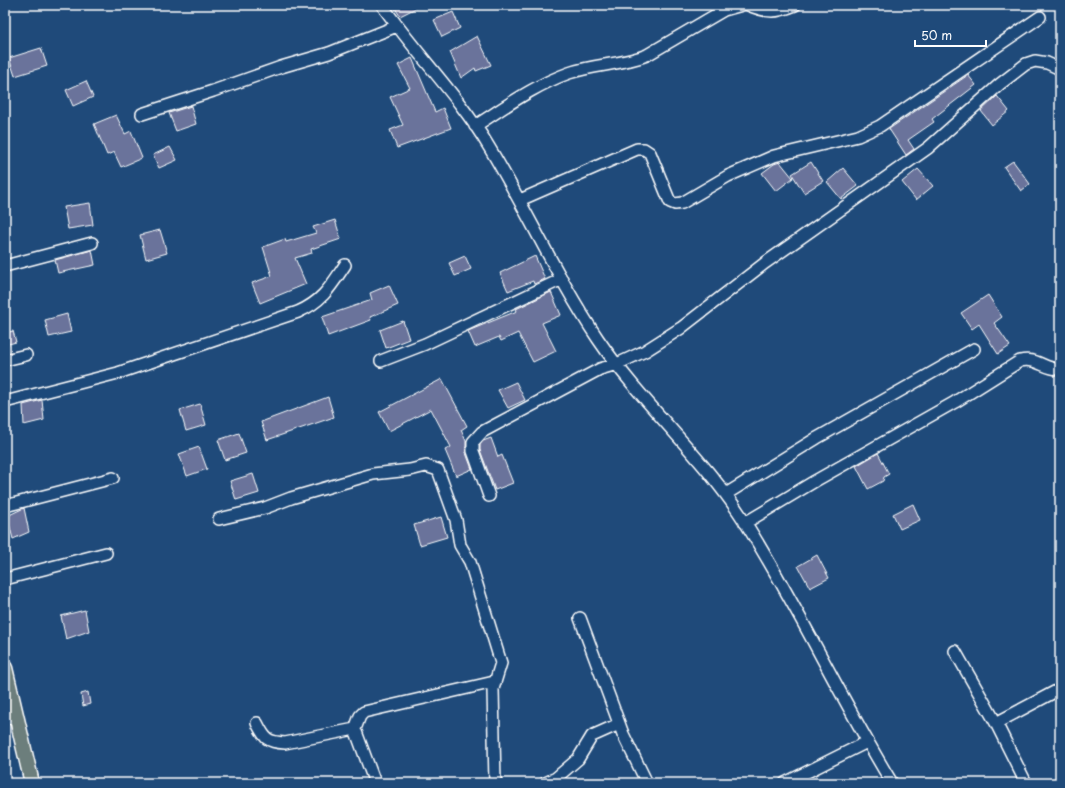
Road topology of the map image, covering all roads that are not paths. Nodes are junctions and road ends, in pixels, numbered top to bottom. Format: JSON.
{"nodes":[{"id":1,"x":382,"y":5,"type":"edge"},
{"id":2,"x":742,"y":5,"type":"edge"},
{"id":3,"x":748,"y":5,"type":"edge"},
{"id":4,"x":795,"y":5,"type":"edge"},
{"id":5,"x":1040,"y":17,"type":"dead end"},
{"id":6,"x":397,"y":26,"type":"junction"},
{"id":7,"x":1060,"y":69,"type":"edge"},
{"id":8,"x":142,"y":114,"type":"dead end"},
{"id":9,"x":475,"y":126,"type":"junction"},
{"id":10,"x":520,"y":200,"type":"junction"},
{"id":11,"x":92,"y":243,"type":"dead end"},
{"id":12,"x":345,"y":265,"type":"dead end"},
{"id":13,"x":5,"y":266,"type":"edge"},
{"id":14,"x":562,"y":279,"type":"junction"},
{"id":15,"x":974,"y":349,"type":"dead end"},
{"id":16,"x":26,"y":355,"type":"dead end"},
{"id":17,"x":5,"y":360,"type":"edge"},
{"id":18,"x":381,"y":361,"type":"dead end"},
{"id":19,"x":618,"y":364,"type":"junction"},
{"id":20,"x":1060,"y":369,"type":"edge"},
{"id":21,"x":5,"y":402,"type":"edge"},
{"id":22,"x":114,"y":478,"type":"dead end"},
{"id":23,"x":726,"y":494,"type":"junction"},
{"id":24,"x":488,"y":496,"type":"dead end"},
{"id":25,"x":5,"y":506,"type":"edge"},
{"id":26,"x":219,"y":520,"type":"dead end"},
{"id":27,"x":745,"y":523,"type":"junction"},
{"id":28,"x":106,"y":553,"type":"dead end"},
{"id":29,"x":5,"y":579,"type":"edge"},
{"id":30,"x":580,"y":618,"type":"dead end"},
{"id":31,"x":955,"y":652,"type":"dead end"},
{"id":32,"x":5,"y":668,"type":"edge"},
{"id":33,"x":494,"y":682,"type":"junction"},
{"id":34,"x":1060,"y":689,"type":"edge"},
{"id":35,"x":11,"y":717,"type":"edge"},
{"id":36,"x":257,"y":723,"type":"dead end"},
{"id":37,"x":996,"y":723,"type":"junction"},
{"id":38,"x":619,"y":724,"type":"junction"},
{"id":39,"x":355,"y":729,"type":"junction"},
{"id":40,"x":867,"y":742,"type":"junction"},
{"id":41,"x":32,"y":783,"type":"edge"},
{"id":42,"x":375,"y":783,"type":"edge"},
{"id":43,"x":495,"y":783,"type":"edge"},
{"id":44,"x":545,"y":783,"type":"edge"},
{"id":45,"x":647,"y":783,"type":"edge"},
{"id":46,"x":785,"y":783,"type":"edge"},
{"id":47,"x":892,"y":783,"type":"edge"},
{"id":48,"x":1026,"y":783,"type":"edge"}],
"edges":[{"from":1,"to":6,"type":"street"},
{"from":2,"to":9,"type":"street"},
{"from":3,"to":4,"type":"street"},
{"from":5,"to":10,"type":"street"},
{"from":6,"to":8,"type":"street"},
{"from":6,"to":9,"type":"street"},
{"from":7,"to":19,"type":"street"},
{"from":9,"to":10,"type":"street"},
{"from":10,"to":14,"type":"street"},
{"from":11,"to":13,"type":"street"},
{"from":12,"to":21,"type":"street"},
{"from":14,"to":18,"type":"street"},
{"from":14,"to":19,"type":"street"},
{"from":15,"to":23,"type":"street"},
{"from":16,"to":17,"type":"street"},
{"from":19,"to":23,"type":"street"},
{"from":19,"to":24,"type":"street"},
{"from":20,"to":27,"type":"street"},
{"from":22,"to":25,"type":"street"},
{"from":23,"to":27,"type":"street"},
{"from":26,"to":33,"type":"street"},
{"from":27,"to":40,"type":"street"},
{"from":28,"to":29,"type":"street"},
{"from":30,"to":38,"type":"street"},
{"from":31,"to":37,"type":"street"},
{"from":32,"to":35,"type":"main road"},
{"from":33,"to":39,"type":"street"},
{"from":33,"to":43,"type":"street"},
{"from":34,"to":37,"type":"street"},
{"from":35,"to":41,"type":"main road"},
{"from":36,"to":39,"type":"street"},
{"from":37,"to":48,"type":"street"},
{"from":38,"to":44,"type":"street"},
{"from":38,"to":45,"type":"street"},
{"from":39,"to":42,"type":"street"},
{"from":40,"to":46,"type":"street"},
{"from":40,"to":47,"type":"street"}]}
